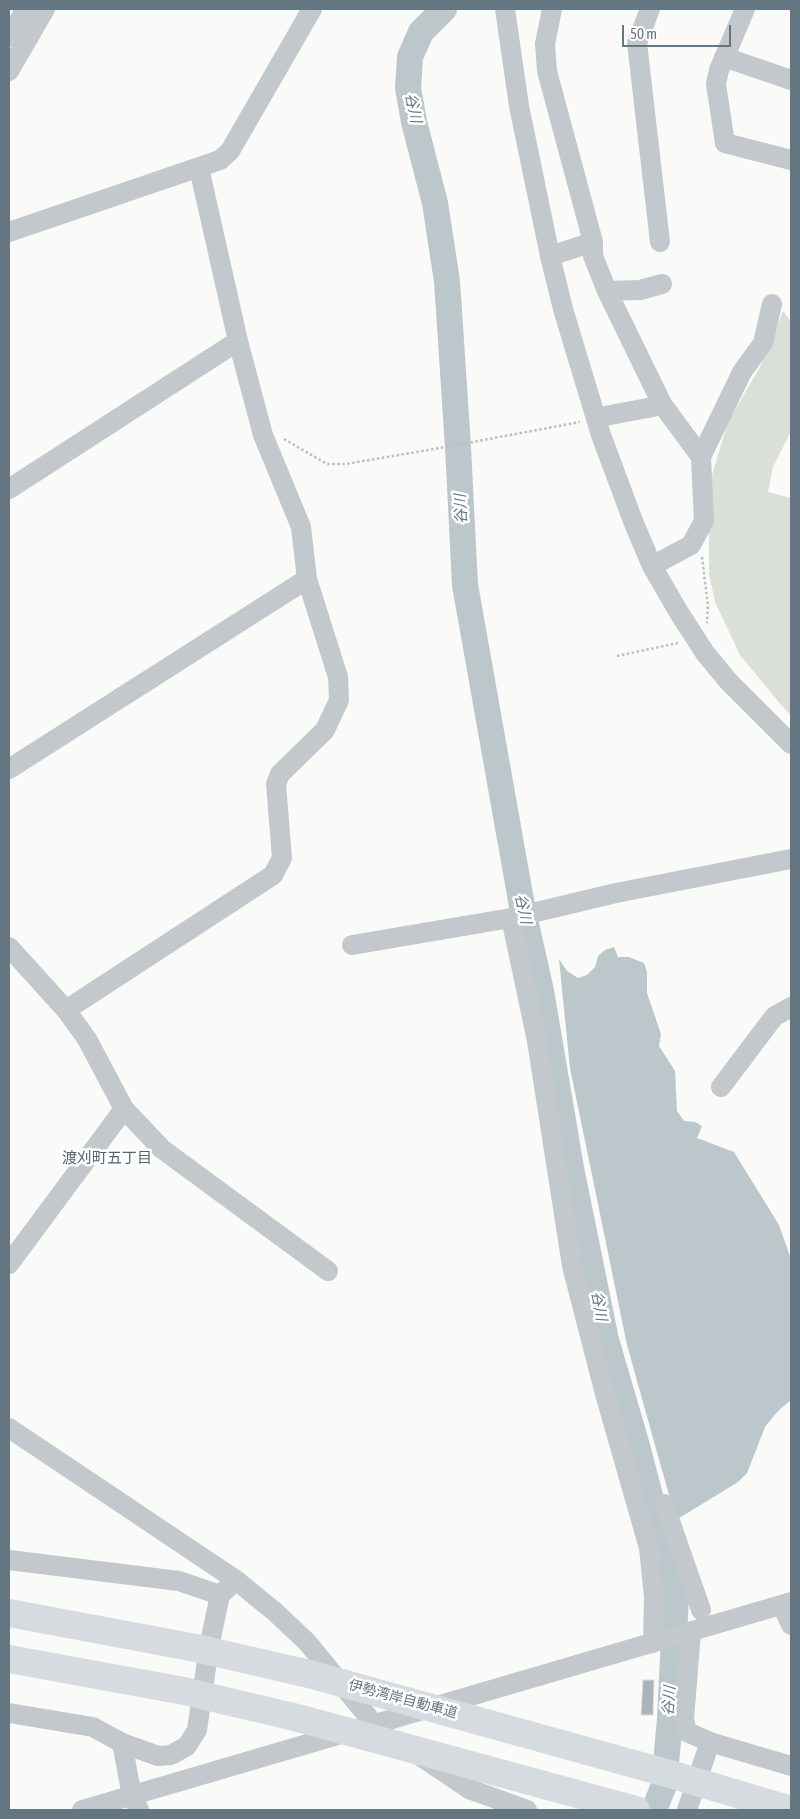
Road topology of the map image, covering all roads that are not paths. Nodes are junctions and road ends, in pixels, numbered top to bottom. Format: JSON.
{"nodes":[{"id":1,"x":26,"y":9,"type":"edge"},
{"id":2,"x":44,"y":9,"type":"edge"},
{"id":3,"x":312,"y":9,"type":"edge"},
{"id":4,"x":505,"y":9,"type":"edge"},
{"id":5,"x":552,"y":9,"type":"edge"},
{"id":6,"x":562,"y":9,"type":"edge"},
{"id":7,"x":650,"y":9,"type":"edge"},
{"id":8,"x":745,"y":9,"type":"edge"},
{"id":9,"x":9,"y":37,"type":"edge"},
{"id":10,"x":545,"y":44,"type":"junction"},
{"id":11,"x":724,"y":57,"type":"junction"},
{"id":12,"x":9,"y":71,"type":"edge"},
{"id":13,"x":791,"y":80,"type":"edge"},
{"id":14,"x":791,"y":160,"type":"edge"},
{"id":15,"x":199,"y":168,"type":"junction"},
{"id":16,"x":9,"y":232,"type":"edge"},
{"id":17,"x":593,"y":242,"type":"junction"},
{"id":18,"x":660,"y":242,"type":"dead end"},
{"id":19,"x":550,"y":256,"type":"junction"},
{"id":20,"x":662,"y":284,"type":"dead end"},
{"id":21,"x":607,"y":291,"type":"junction"},
{"id":22,"x":772,"y":304,"type":"dead end"},
{"id":23,"x":238,"y":341,"type":"junction"},
{"id":24,"x":662,"y":404,"type":"junction"},
{"id":25,"x":601,"y":418,"type":"junction"},
{"id":26,"x":701,"y":457,"type":"junction"},
{"id":27,"x":9,"y":489,"type":"edge"},
{"id":28,"x":652,"y":566,"type":"junction"},
{"id":29,"x":307,"y":579,"type":"junction"},
{"id":30,"x":791,"y":744,"type":"edge"},
{"id":31,"x":9,"y":769,"type":"edge"},
{"id":32,"x":791,"y":859,"type":"edge"},
{"id":33,"x":519,"y":915,"type":"junction"},
{"id":34,"x":352,"y":945,"type":"dead end"},
{"id":35,"x":9,"y":947,"type":"edge"},
{"id":36,"x":791,"y":1007,"type":"edge"},
{"id":37,"x":66,"y":1010,"type":"junction"},
{"id":38,"x":721,"y":1087,"type":"dead end"},
{"id":39,"x":124,"y":1109,"type":"junction"},
{"id":40,"x":9,"y":1264,"type":"edge"},
{"id":41,"x":328,"y":1272,"type":"dead end"},
{"id":42,"x":9,"y":1428,"type":"edge"},
{"id":43,"x":664,"y":1504,"type":"dead end"},
{"id":44,"x":676,"y":1539,"type":"junction"},
{"id":45,"x":652,"y":1547,"type":"junction"},
{"id":46,"x":9,"y":1560,"type":"edge"},
{"id":47,"x":236,"y":1580,"type":"junction"},
{"id":48,"x":220,"y":1595,"type":"junction"},
{"id":49,"x":787,"y":1604,"type":"edge"},
{"id":50,"x":701,"y":1610,"type":"dead end"},
{"id":51,"x":9,"y":1613,"type":"edge"},
{"id":52,"x":791,"y":1625,"type":"edge"},
{"id":53,"x":691,"y":1632,"type":"junction"},
{"id":54,"x":654,"y":1643,"type":"junction"},
{"id":55,"x":9,"y":1659,"type":"edge"},
{"id":56,"x":9,"y":1675,"type":"edge"},
{"id":57,"x":184,"y":1691,"type":"junction"},
{"id":58,"x":9,"y":1713,"type":"edge"},
{"id":59,"x":374,"y":1724,"type":"junction"},
{"id":60,"x":122,"y":1742,"type":"junction"},
{"id":61,"x":710,"y":1742,"type":"junction"},
{"id":62,"x":791,"y":1766,"type":"edge"},
{"id":63,"x":135,"y":1803,"type":"edge"},
{"id":64,"x":82,"y":1810,"type":"edge"},
{"id":65,"x":527,"y":1810,"type":"edge"},
{"id":66,"x":636,"y":1810,"type":"edge"},
{"id":67,"x":688,"y":1810,"type":"edge"},
{"id":68,"x":791,"y":1810,"type":"edge"}],
"edges":[{"from":1,"to":9,"type":"street"},
{"from":2,"to":12,"type":"street"},
{"from":3,"to":15,"type":"street"},
{"from":4,"to":19,"type":"street"},
{"from":5,"to":10,"type":"street"},
{"from":6,"to":10,"type":"street"},
{"from":7,"to":18,"type":"street"},
{"from":8,"to":11,"type":"street"},
{"from":10,"to":17,"type":"street"},
{"from":11,"to":13,"type":"street"},
{"from":11,"to":14,"type":"street"},
{"from":15,"to":16,"type":"street"},
{"from":15,"to":23,"type":"street"},
{"from":17,"to":19,"type":"street"},
{"from":17,"to":21,"type":"street"},
{"from":19,"to":25,"type":"street"},
{"from":20,"to":21,"type":"street"},
{"from":21,"to":24,"type":"street"},
{"from":22,"to":26,"type":"street"},
{"from":23,"to":27,"type":"street"},
{"from":23,"to":29,"type":"street"},
{"from":24,"to":25,"type":"street"},
{"from":24,"to":26,"type":"street"},
{"from":25,"to":28,"type":"street"},
{"from":26,"to":28,"type":"street"},
{"from":28,"to":30,"type":"street"},
{"from":29,"to":31,"type":"street"},
{"from":29,"to":37,"type":"street"},
{"from":32,"to":33,"type":"street"},
{"from":33,"to":34,"type":"street"},
{"from":33,"to":45,"type":"street"},
{"from":35,"to":37,"type":"street"},
{"from":36,"to":38,"type":"street"},
{"from":37,"to":39,"type":"street"},
{"from":39,"to":40,"type":"street"},
{"from":39,"to":41,"type":"street"},
{"from":42,"to":47,"type":"street"},
{"from":43,"to":44,"type":"street"},
{"from":44,"to":45,"type":"street"},
{"from":44,"to":50,"type":"street"},
{"from":45,"to":54,"type":"street"},
{"from":46,"to":48,"type":"street"},
{"from":47,"to":48,"type":"street"},
{"from":47,"to":59,"type":"street"},
{"from":48,"to":60,"type":"street"},
{"from":49,"to":52,"type":"street"},
{"from":49,"to":53,"type":"street"},
{"from":51,"to":68,"type":"highway","name":"伊勢湾岸自動車道"},
{"from":53,"to":54,"type":"street"},
{"from":53,"to":61,"type":"street"},
{"from":54,"to":59,"type":"street"},
{"from":55,"to":57,"type":"highway"},
{"from":56,"to":57,"type":"highway"},
{"from":57,"to":66,"type":"highway"},
{"from":58,"to":60,"type":"street"},
{"from":59,"to":63,"type":"street"},
{"from":59,"to":65,"type":"street"},
{"from":60,"to":63,"type":"street"},
{"from":61,"to":62,"type":"street"},
{"from":61,"to":67,"type":"street"},
{"from":63,"to":64,"type":"street"}]}
